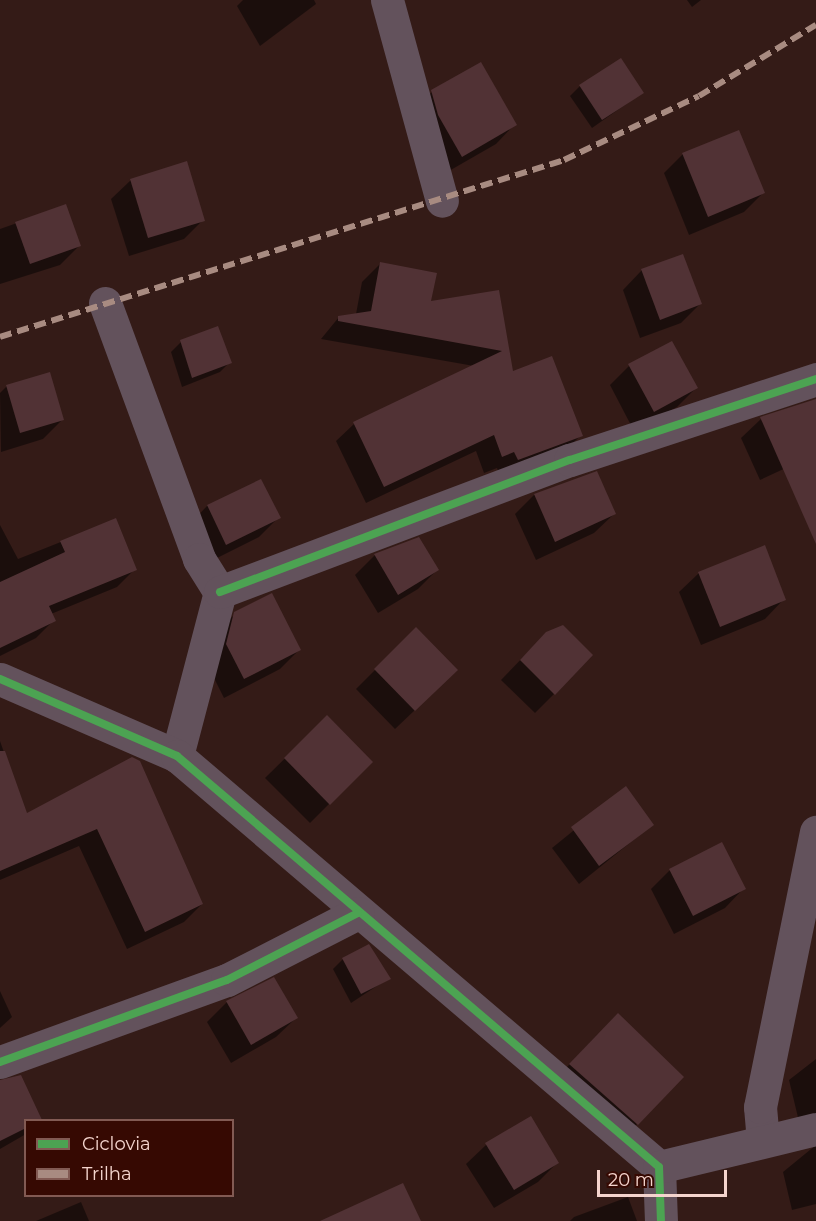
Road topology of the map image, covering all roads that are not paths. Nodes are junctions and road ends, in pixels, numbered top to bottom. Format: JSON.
{"nodes":[{"id":1,"x":387,"y":0,"type":"edge"},
{"id":2,"x":442,"y":201,"type":"dead end"},
{"id":3,"x":105,"y":303,"type":"dead end"},
{"id":4,"x":816,"y":380,"type":"edge"},
{"id":5,"x":220,"y":592,"type":"junction"},
{"id":6,"x":0,"y":679,"type":"edge"},
{"id":7,"x":177,"y":756,"type":"junction"},
{"id":8,"x":816,"y":832,"type":"edge"},
{"id":9,"x":358,"y":913,"type":"junction"},
{"id":10,"x":0,"y":1062,"type":"edge"},
{"id":11,"x":816,"y":1129,"type":"edge"},
{"id":12,"x":763,"y":1141,"type":"junction"},
{"id":13,"x":659,"y":1167,"type":"junction"},
{"id":14,"x":661,"y":1221,"type":"edge"}],
"edges":[{"from":1,"to":2,"type":"street"},
{"from":3,"to":5,"type":"street"},
{"from":4,"to":5,"type":"street"},
{"from":5,"to":7,"type":"street"},
{"from":6,"to":7,"type":"street"},
{"from":7,"to":9,"type":"street"},
{"from":8,"to":12,"type":"street"},
{"from":9,"to":10,"type":"street"},
{"from":9,"to":13,"type":"street"},
{"from":11,"to":12,"type":"street"},
{"from":12,"to":13,"type":"street"},
{"from":13,"to":14,"type":"street"}]}
